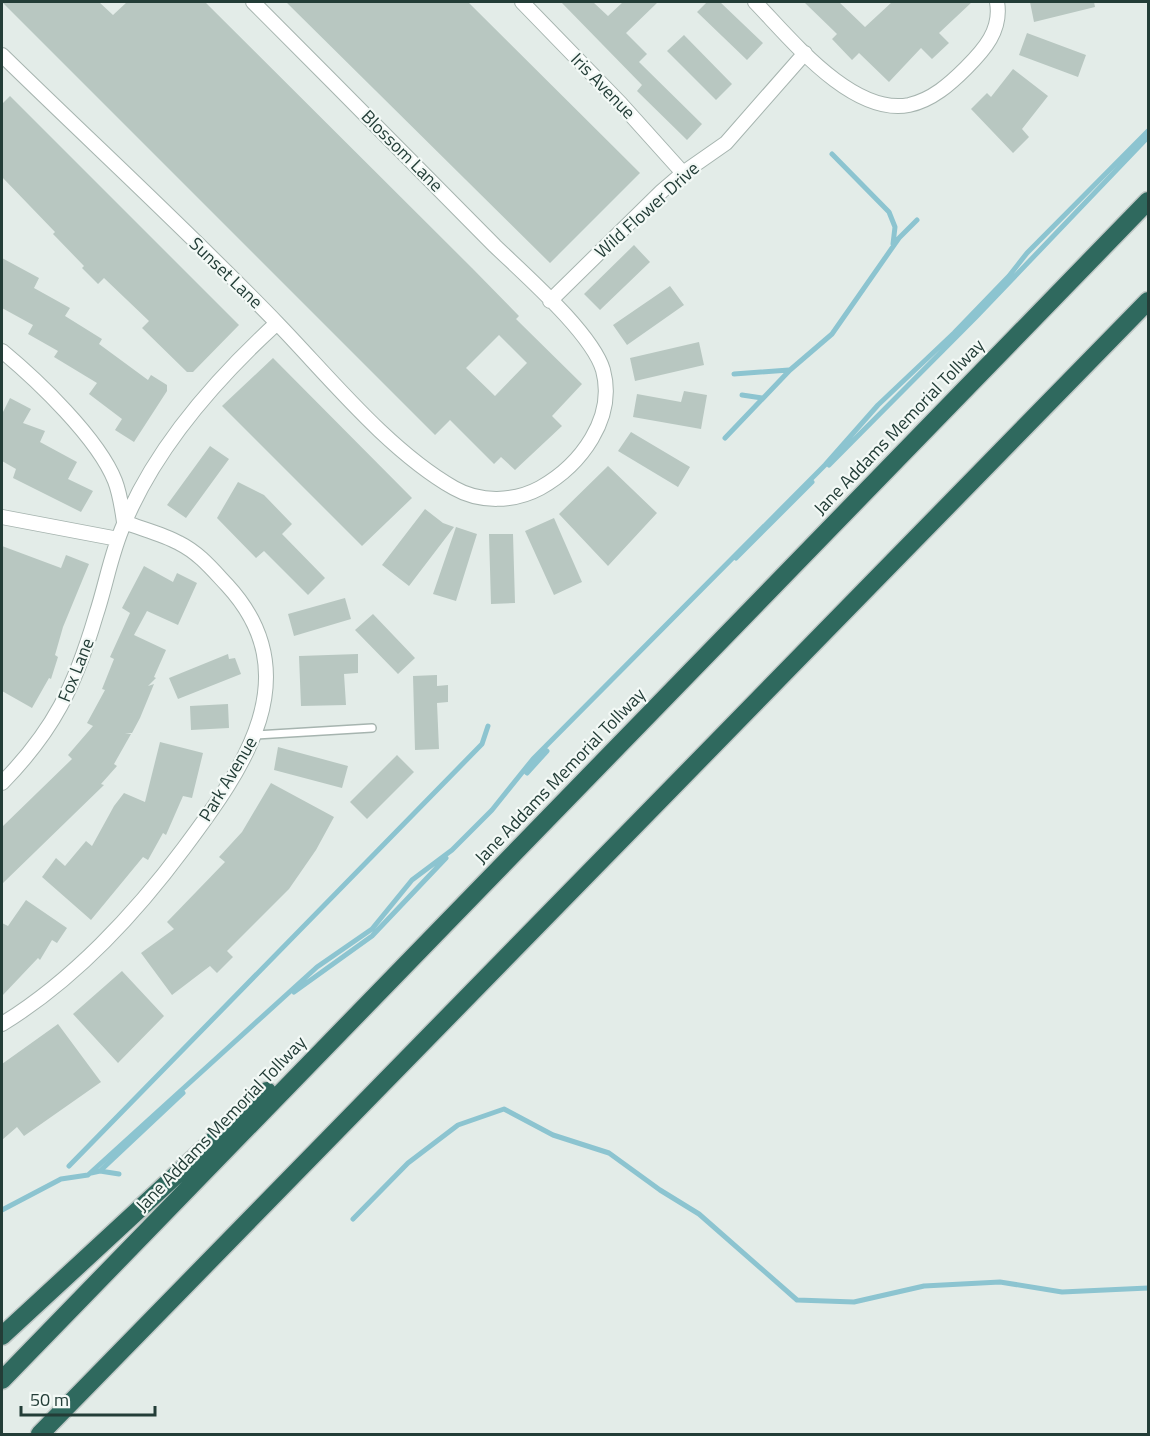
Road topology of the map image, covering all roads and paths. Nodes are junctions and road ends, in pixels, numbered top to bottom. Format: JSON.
{"nodes":[{"id":1,"x":253,"y":2,"type":"edge"},
{"id":2,"x":522,"y":2,"type":"edge"},
{"id":3,"x":755,"y":2,"type":"edge"},
{"id":4,"x":997,"y":2,"type":"edge"},
{"id":5,"x":805,"y":53,"type":"junction"},
{"id":6,"x":2,"y":56,"type":"edge"},
{"id":7,"x":683,"y":173,"type":"junction"},
{"id":8,"x":1149,"y":201,"type":"edge"},
{"id":9,"x":550,"y":301,"type":"junction"},
{"id":10,"x":1149,"y":301,"type":"edge"},
{"id":11,"x":278,"y":323,"type":"junction"},
{"id":12,"x":2,"y":351,"type":"edge"},
{"id":13,"x":2,"y":517,"type":"edge"},
{"id":14,"x":124,"y":522,"type":"junction"},
{"id":15,"x":118,"y":539,"type":"junction"},
{"id":16,"x":372,"y":728,"type":"dead end"},
{"id":17,"x":256,"y":735,"type":"junction"},
{"id":18,"x":2,"y":783,"type":"edge"},
{"id":19,"x":383,"y":988,"type":"junction"},
{"id":20,"x":2,"y":1024,"type":"edge"},
{"id":21,"x":2,"y":1336,"type":"edge"},
{"id":22,"x":2,"y":1380,"type":"edge"},
{"id":23,"x":40,"y":1434,"type":"edge"}],
"edges":[{"from":1,"to":9,"type":"street","name":"Blossom Lane"},
{"from":2,"to":7,"type":"street","name":"Iris Avenue"},
{"from":3,"to":5,"type":"street"},
{"from":4,"to":5,"type":"street"},
{"from":5,"to":7,"type":"street","name":"Wild Flower Drive"},
{"from":6,"to":11,"type":"street","name":"Sunset Lane"},
{"from":7,"to":9,"type":"street","name":"Wild Flower Drive"},
{"from":8,"to":19,"type":"highway","name":"Jane Addams Memorial Tollway"},
{"from":9,"to":11,"type":"street","name":"Sunset Lane"},
{"from":10,"to":23,"type":"highway"},
{"from":11,"to":14,"type":"street"},
{"from":12,"to":14,"type":"street"},
{"from":13,"to":15,"type":"street"},
{"from":14,"to":15,"type":"street"},
{"from":14,"to":17,"type":"street","name":"Park Avenue"},
{"from":15,"to":18,"type":"street","name":"Fox Lane"},
{"from":16,"to":17,"type":"lane"},
{"from":17,"to":20,"type":"street","name":"Park Avenue"},
{"from":19,"to":21,"type":"highway"},
{"from":19,"to":22,"type":"highway","name":"Jane Addams Memorial Tollway"}]}
